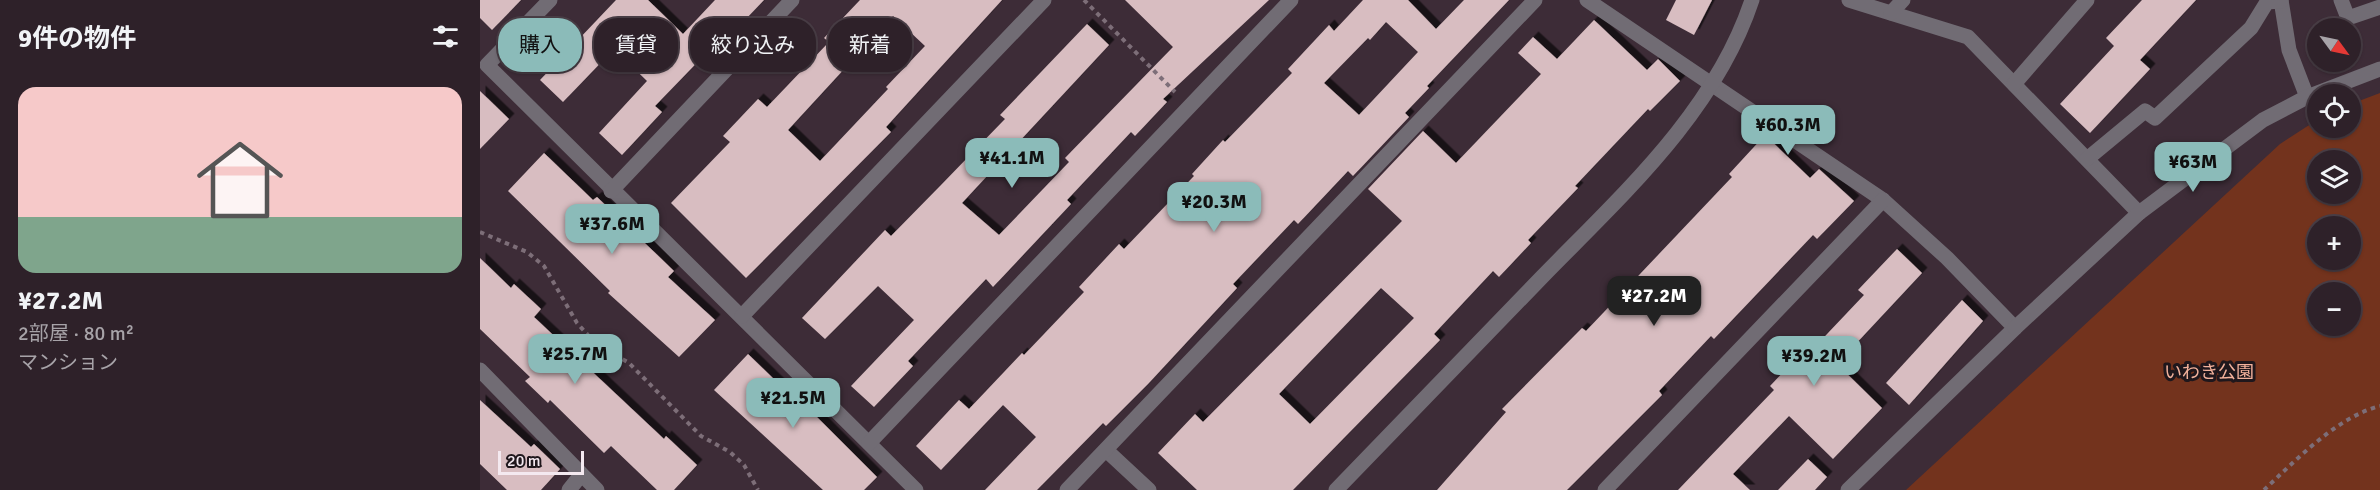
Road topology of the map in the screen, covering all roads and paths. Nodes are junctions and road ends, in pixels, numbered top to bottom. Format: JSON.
{"nodes":[{"id":1,"x":550,"y":0,"type":"edge"},
{"id":2,"x":792,"y":0,"type":"edge"},
{"id":3,"x":1044,"y":0,"type":"edge"},
{"id":4,"x":1084,"y":0,"type":"edge"},
{"id":5,"x":1292,"y":0,"type":"edge"},
{"id":6,"x":1535,"y":0,"type":"edge"},
{"id":7,"x":1587,"y":0,"type":"edge"},
{"id":8,"x":1752,"y":0,"type":"edge"},
{"id":9,"x":1849,"y":0,"type":"edge"},
{"id":10,"x":1903,"y":0,"type":"edge"},
{"id":11,"x":2087,"y":0,"type":"edge"},
{"id":12,"x":2341,"y":0,"type":"edge"},
{"id":13,"x":2274,"y":1,"type":"edge"},
{"id":14,"x":2380,"y":7,"type":"edge"},
{"id":15,"x":1891,"y":14,"type":"junction"},
{"id":16,"x":2380,"y":69,"type":"edge"},
{"id":17,"x":1712,"y":84,"type":"junction"},
{"id":18,"x":2014,"y":84,"type":"junction"},
{"id":19,"x":2341,"y":84,"type":"edge"},
{"id":20,"x":2307,"y":97,"type":"joint"},
{"id":21,"x":1190,"y":107,"type":"junction"},
{"id":22,"x":2087,"y":159,"type":"junction"},
{"id":23,"x":611,"y":191,"type":"junction"},
{"id":24,"x":1883,"y":200,"type":"junction"},
{"id":25,"x":2139,"y":213,"type":"junction"},
{"id":26,"x":480,"y":232,"type":"edge"},
{"id":27,"x":742,"y":316,"type":"junction"},
{"id":28,"x":2015,"y":328,"type":"junction"},
{"id":29,"x":480,"y":370,"type":"edge"},
{"id":30,"x":2380,"y":406,"type":"edge"},
{"id":31,"x":869,"y":442,"type":"junction"},
{"id":32,"x":1106,"y":450,"type":"junction"},
{"id":33,"x":581,"y":475,"type":"junction"},
{"id":34,"x":569,"y":490,"type":"edge"},
{"id":35,"x":597,"y":490,"type":"edge"},
{"id":36,"x":758,"y":490,"type":"edge"},
{"id":37,"x":916,"y":490,"type":"edge"},
{"id":38,"x":1067,"y":490,"type":"edge"},
{"id":39,"x":1149,"y":490,"type":"edge"},
{"id":40,"x":1336,"y":490,"type":"edge"},
{"id":41,"x":1605,"y":490,"type":"edge"},
{"id":42,"x":1848,"y":490,"type":"edge"},
{"id":43,"x":2264,"y":490,"type":"edge"}],
"edges":[{"from":1,"to":23,"type":"street"},
{"from":2,"to":23,"type":"street"},
{"from":3,"to":27,"type":"street"},
{"from":4,"to":21,"type":"path"},
{"from":5,"to":21,"type":"street"},
{"from":6,"to":32,"type":"street"},
{"from":7,"to":17,"type":"street"},
{"from":8,"to":17,"type":"street"},
{"from":9,"to":15,"type":"street"},
{"from":10,"to":15,"type":"street"},
{"from":11,"to":18,"type":"street"},
{"from":12,"to":14,"type":"street"},
{"from":13,"to":20,"type":"street"},
{"from":13,"to":22,"type":"street"},
{"from":15,"to":18,"type":"street"},
{"from":16,"to":19,"type":"street"},
{"from":17,"to":24,"type":"street"},
{"from":17,"to":40,"type":"street"},
{"from":18,"to":22,"type":"street"},
{"from":20,"to":25,"type":"street"},
{"from":21,"to":31,"type":"street"},
{"from":22,"to":25,"type":"street"},
{"from":23,"to":27,"type":"street"},
{"from":24,"to":28,"type":"street"},
{"from":24,"to":41,"type":"street"},
{"from":25,"to":28,"type":"street"},
{"from":26,"to":36,"type":"path"},
{"from":27,"to":31,"type":"street"},
{"from":28,"to":42,"type":"street"},
{"from":29,"to":33,"type":"street"},
{"from":30,"to":43,"type":"path"},
{"from":31,"to":37,"type":"street"},
{"from":32,"to":38,"type":"street"},
{"from":32,"to":39,"type":"street"},
{"from":33,"to":34,"type":"street"},
{"from":33,"to":35,"type":"street"}]}
